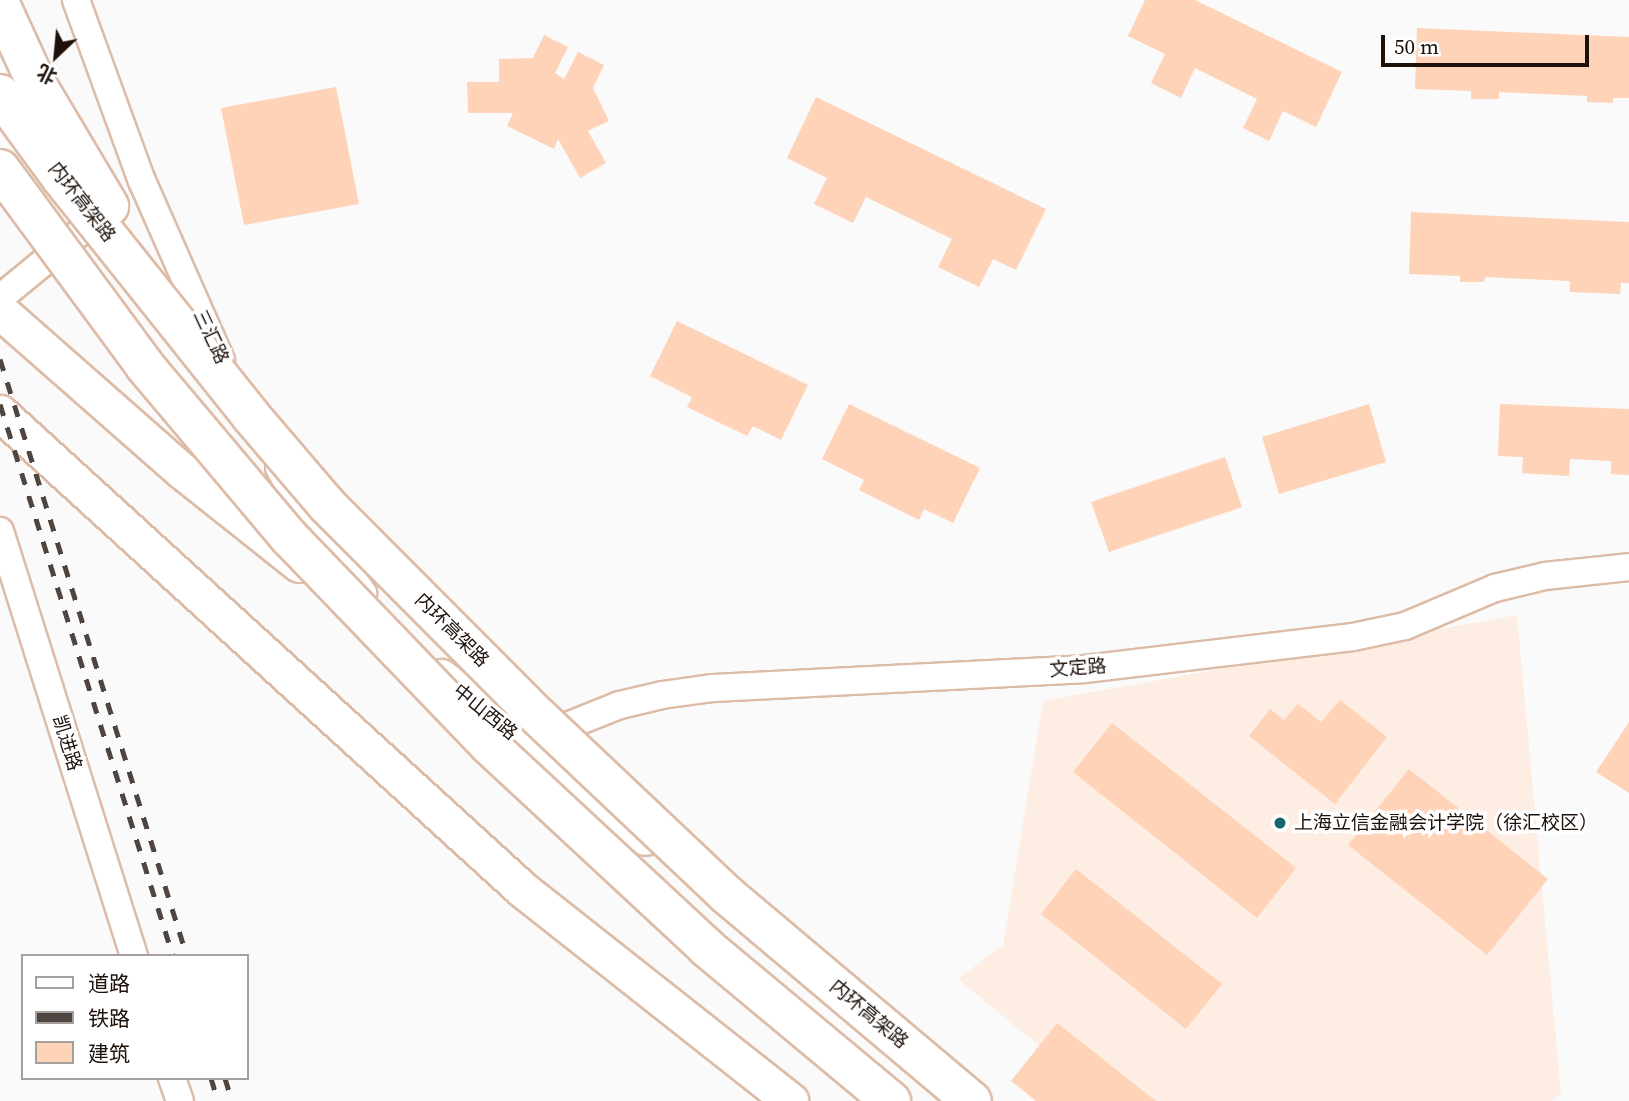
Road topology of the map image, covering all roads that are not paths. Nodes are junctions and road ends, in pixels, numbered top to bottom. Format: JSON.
{"nodes":[{"id":1,"x":76,"y":0,"type":"edge"},
{"id":2,"x":0,"y":4,"type":"edge"},
{"id":3,"x":0,"y":94,"type":"edge"},
{"id":4,"x":0,"y":169,"type":"edge"},
{"id":5,"x":142,"y":181,"type":"junction"},
{"id":6,"x":0,"y":298,"type":"edge"},
{"id":7,"x":0,"y":311,"type":"edge"},
{"id":8,"x":182,"y":328,"type":"junction"},
{"id":9,"x":0,"y":413,"type":"edge"},
{"id":10,"x":0,"y":531,"type":"edge"},
{"id":11,"x":1629,"y":568,"type":"edge"},
{"id":12,"x":402,"y":645,"type":"junction"},
{"id":13,"x":524,"y":743,"type":"junction"},
{"id":14,"x":133,"y":954,"type":"edge"},
{"id":15,"x":173,"y":1080,"type":"edge"},
{"id":16,"x":180,"y":1101,"type":"edge"},
{"id":17,"x":790,"y":1101,"type":"edge"},
{"id":18,"x":891,"y":1101,"type":"edge"},
{"id":19,"x":972,"y":1101,"type":"edge"},
{"id":20,"x":981,"y":1101,"type":"edge"}],
"edges":[{"from":1,"to":5,"type":"street","name":"三汇路"},
{"from":2,"to":8,"type":"highway","bridge":true},
{"from":3,"to":8,"type":"highway","name":"内环高架路","bridge":true},
{"from":4,"to":18,"type":"highway","bridge":true},
{"from":5,"to":6,"type":"street"},
{"from":5,"to":12,"type":"street","name":"三汇路"},
{"from":7,"to":12,"type":"main road","name":"中山西路"},
{"from":8,"to":19,"type":"highway","name":"内环高架路","bridge":true},
{"from":9,"to":17,"type":"main road"},
{"from":10,"to":14,"type":"street","name":"凯进路"},
{"from":11,"to":13,"type":"street","name":"文定路"},
{"from":12,"to":13,"type":"main road","name":"中山西路"},
{"from":13,"to":20,"type":"main road","name":"中山西路"},
{"from":15,"to":16,"type":"street"}]}
